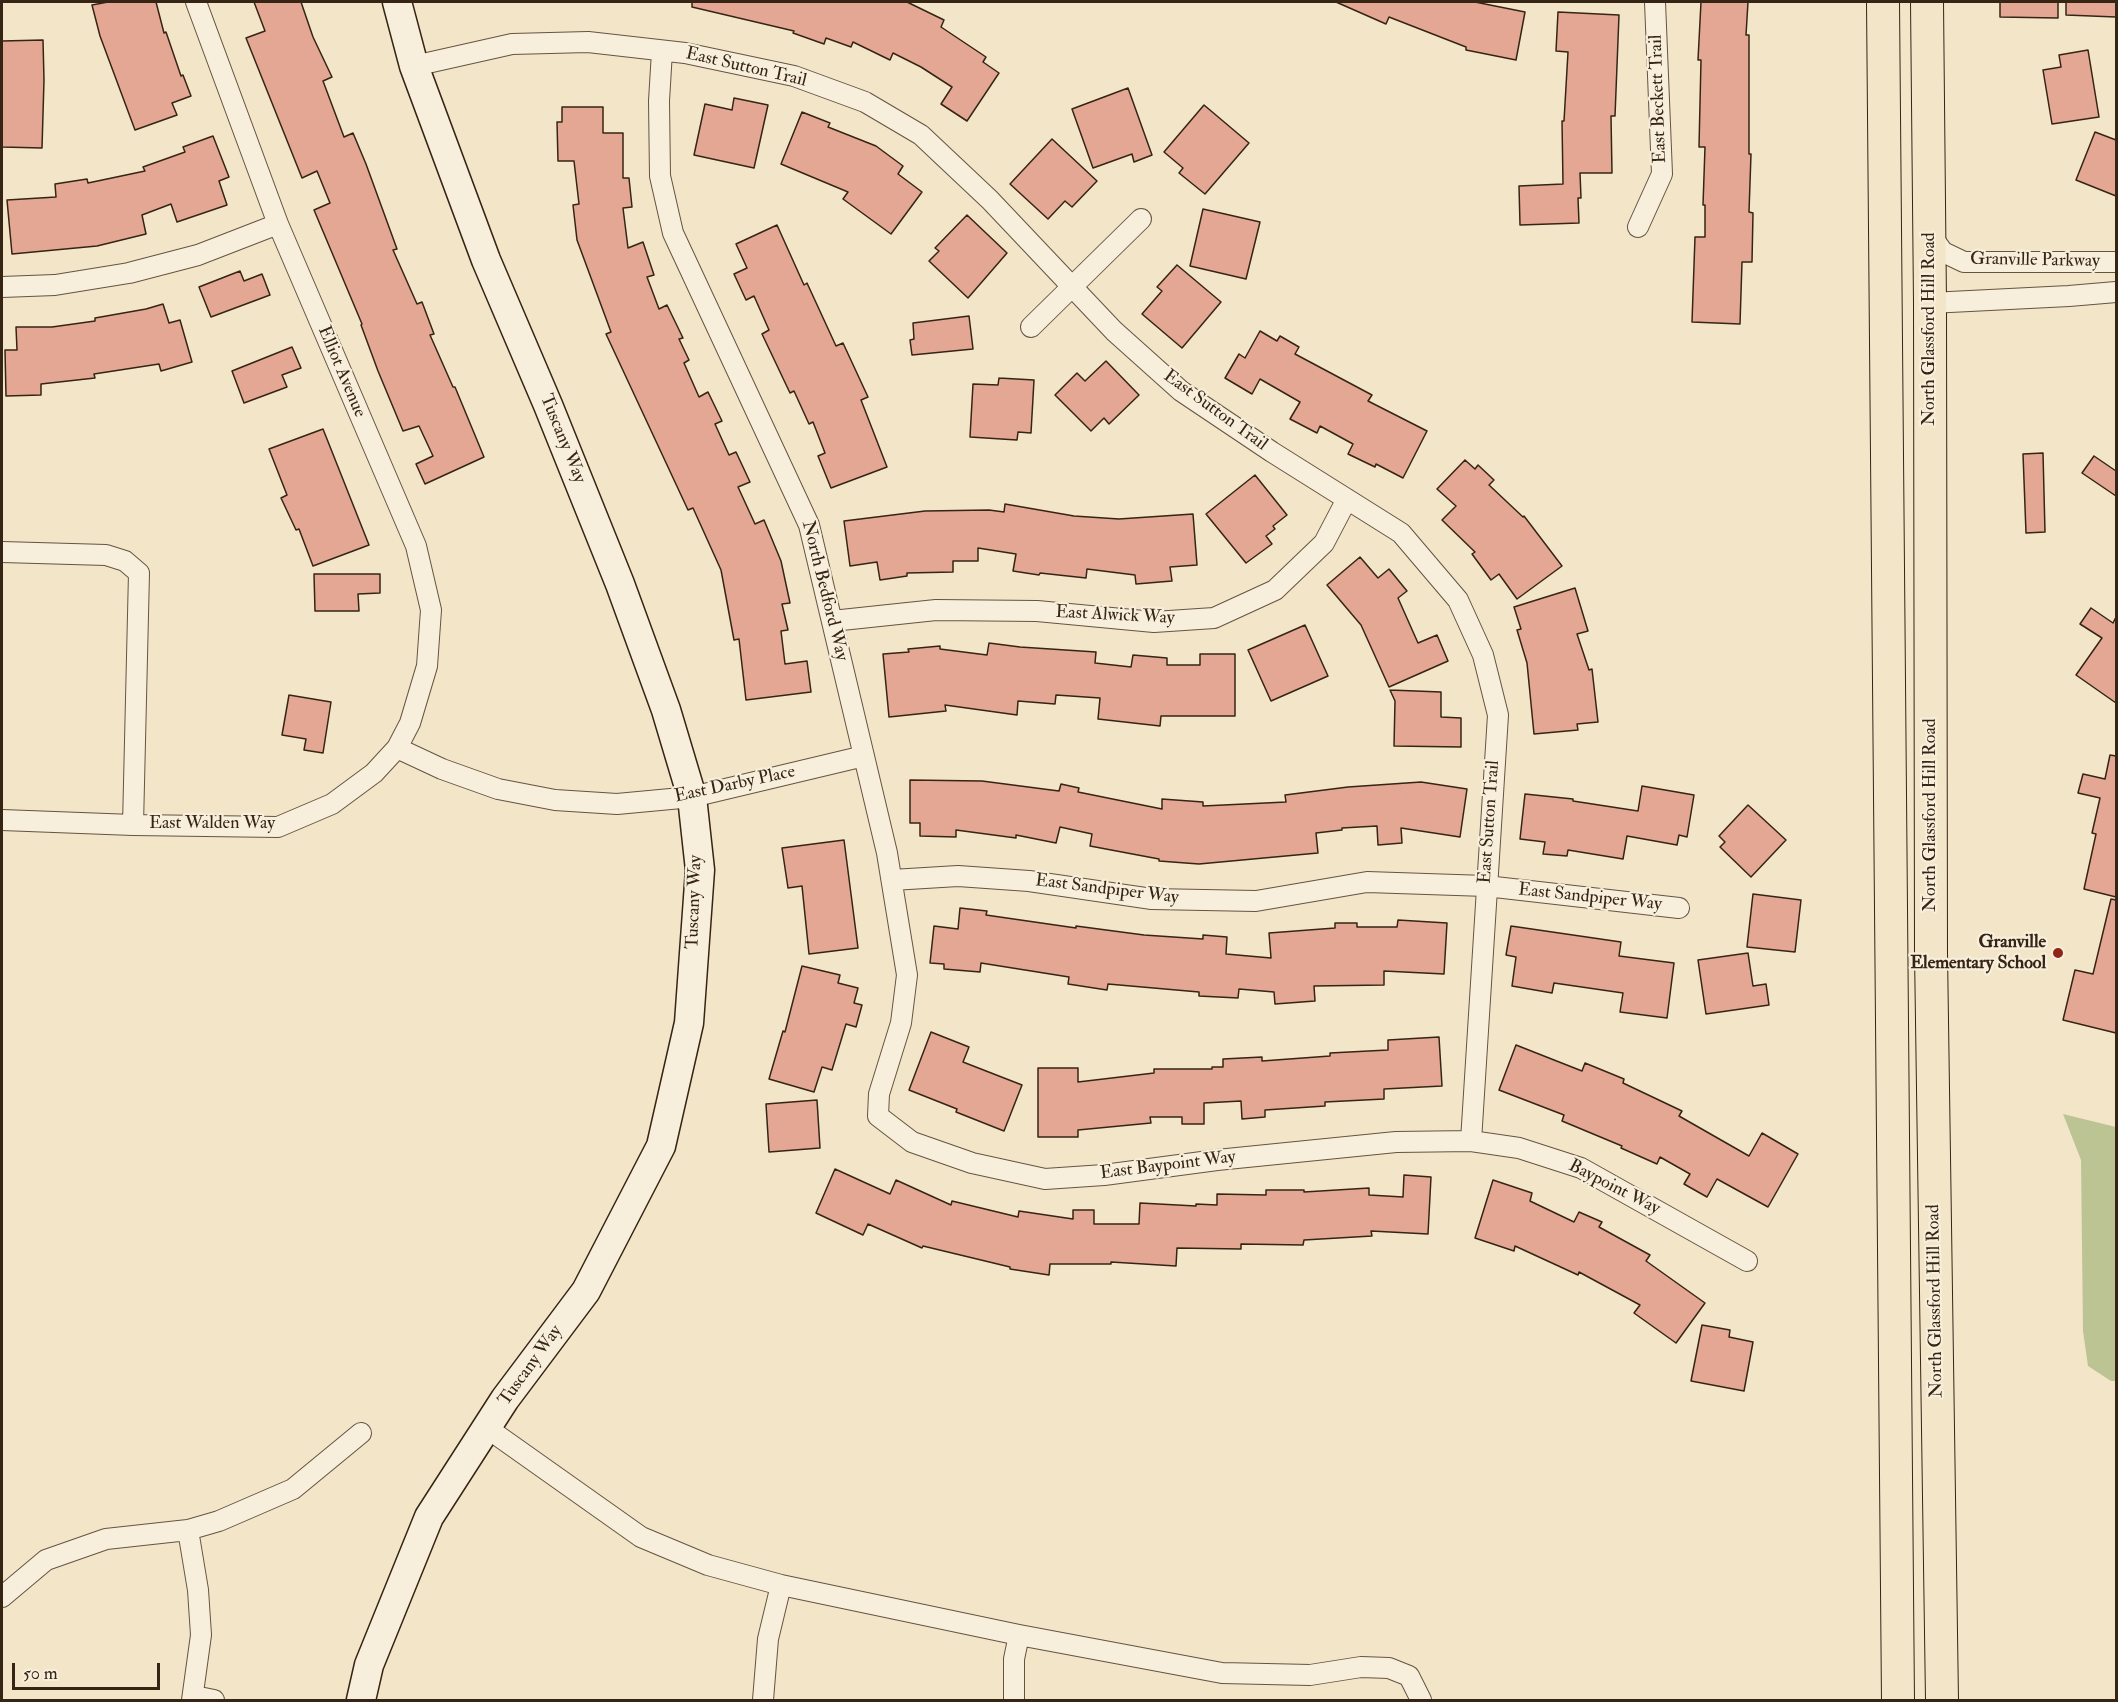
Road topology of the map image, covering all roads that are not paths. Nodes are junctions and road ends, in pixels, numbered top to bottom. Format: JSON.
{"nodes":[{"id":1,"x":196,"y":2,"type":"edge"},
{"id":2,"x":397,"y":2,"type":"edge"},
{"id":3,"x":1655,"y":2,"type":"edge"},
{"id":4,"x":1883,"y":2,"type":"edge"},
{"id":5,"x":1900,"y":2,"type":"edge"},
{"id":6,"x":1927,"y":2,"type":"edge"},
{"id":7,"x":662,"y":51,"type":"junction"},
{"id":8,"x":414,"y":66,"type":"junction"},
{"id":9,"x":1141,"y":219,"type":"dead end"},
{"id":10,"x":278,"y":224,"type":"junction"},
{"id":11,"x":1638,"y":226,"type":"dead end"},
{"id":12,"x":1930,"y":233,"type":"junction"},
{"id":13,"x":2116,"y":262,"type":"edge"},
{"id":14,"x":2,"y":287,"type":"edge"},
{"id":15,"x":1072,"y":287,"type":"junction"},
{"id":16,"x":2116,"y":292,"type":"edge"},
{"id":17,"x":1930,"y":303,"type":"junction"},
{"id":18,"x":1031,"y":327,"type":"dead end"},
{"id":19,"x":1347,"y":499,"type":"junction"},
{"id":20,"x":2,"y":552,"type":"edge"},
{"id":21,"x":832,"y":621,"type":"junction"},
{"id":22,"x":397,"y":748,"type":"junction"},
{"id":23,"x":864,"y":756,"type":"junction"},
{"id":24,"x":692,"y":797,"type":"junction"},
{"id":25,"x":2,"y":820,"type":"edge"},
{"id":26,"x":133,"y":825,"type":"junction"},
{"id":27,"x":892,"y":880,"type":"junction"},
{"id":28,"x":1486,"y":886,"type":"junction"},
{"id":29,"x":1679,"y":908,"type":"dead end"},
{"id":30,"x":878,"y":1116,"type":"joint"},
{"id":31,"x":1471,"y":1141,"type":"junction"},
{"id":32,"x":1747,"y":1261,"type":"dead end"},
{"id":33,"x":487,"y":1428,"type":"junction"},
{"id":34,"x":361,"y":1433,"type":"dead end"},
{"id":35,"x":188,"y":1530,"type":"junction"},
{"id":36,"x":781,"y":1585,"type":"junction"},
{"id":37,"x":2,"y":1597,"type":"edge"},
{"id":38,"x":1019,"y":1635,"type":"junction"},
{"id":39,"x":193,"y":1698,"type":"edge"},
{"id":40,"x":214,"y":1701,"type":"edge"},
{"id":41,"x":361,"y":1701,"type":"edge"},
{"id":42,"x":763,"y":1701,"type":"edge"},
{"id":43,"x":1014,"y":1701,"type":"edge"},
{"id":44,"x":1421,"y":1701,"type":"edge"},
{"id":45,"x":1898,"y":1701,"type":"edge"},
{"id":46,"x":1942,"y":1701,"type":"edge"}],
"edges":[{"from":1,"to":10,"type":"street","name":"Elliot Avenue"},
{"from":2,"to":8,"type":"street","name":"Tuscany Way"},
{"from":3,"to":11,"type":"street","name":"East Beckett Trail"},
{"from":4,"to":45,"type":"main road"},
{"from":5,"to":17,"type":"main road"},
{"from":6,"to":12,"type":"main road","name":"North Glassford Hill Road"},
{"from":7,"to":8,"type":"street","name":"East Sutton Trail"},
{"from":7,"to":15,"type":"street","name":"East Sutton Trail"},
{"from":7,"to":21,"type":"street","name":"North Bedford Way"},
{"from":8,"to":24,"type":"street","name":"Tuscany Way"},
{"from":9,"to":15,"type":"street"},
{"from":10,"to":14,"type":"street"},
{"from":10,"to":22,"type":"street","name":"Elliot Avenue"},
{"from":12,"to":13,"type":"street","name":"Granville Parkway"},
{"from":12,"to":17,"type":"main road","name":"North Glassford Hill Road"},
{"from":15,"to":18,"type":"street"},
{"from":15,"to":19,"type":"street","name":"East Sutton Trail"},
{"from":16,"to":17,"type":"street","name":"Granville Parkway"},
{"from":17,"to":46,"type":"main road","name":"North Glassford Hill Road"},
{"from":19,"to":21,"type":"street","name":"East Alwick Way"},
{"from":19,"to":28,"type":"street","name":"East Sutton Trail"},
{"from":20,"to":26,"type":"street"},
{"from":21,"to":23,"type":"street","name":"North Bedford Way"},
{"from":22,"to":24,"type":"street","name":"East Darby Place"},
{"from":22,"to":26,"type":"street","name":"East Walden Way"},
{"from":23,"to":24,"type":"street","name":"East Darby Place"},
{"from":23,"to":27,"type":"street","name":"North Bedford Way"},
{"from":24,"to":33,"type":"street","name":"Tuscany Way"},
{"from":25,"to":26,"type":"street","name":"East Walden Way"},
{"from":27,"to":28,"type":"street","name":"East Sandpiper Way"},
{"from":27,"to":30,"type":"street","name":"North Bedford Way"},
{"from":28,"to":29,"type":"street","name":"East Sandpiper Way"},
{"from":28,"to":31,"type":"street","name":"East Sutton Trail"},
{"from":30,"to":31,"type":"street","name":"East Baypoint Way"},
{"from":31,"to":32,"type":"street","name":"Baypoint Way"},
{"from":33,"to":36,"type":"street"},
{"from":33,"to":41,"type":"street","name":"Tuscany Way"},
{"from":34,"to":35,"type":"street"},
{"from":35,"to":37,"type":"street"},
{"from":35,"to":39,"type":"street"},
{"from":36,"to":38,"type":"street"},
{"from":36,"to":42,"type":"street"},
{"from":38,"to":43,"type":"street"},
{"from":38,"to":44,"type":"street"},
{"from":39,"to":40,"type":"street"}]}
